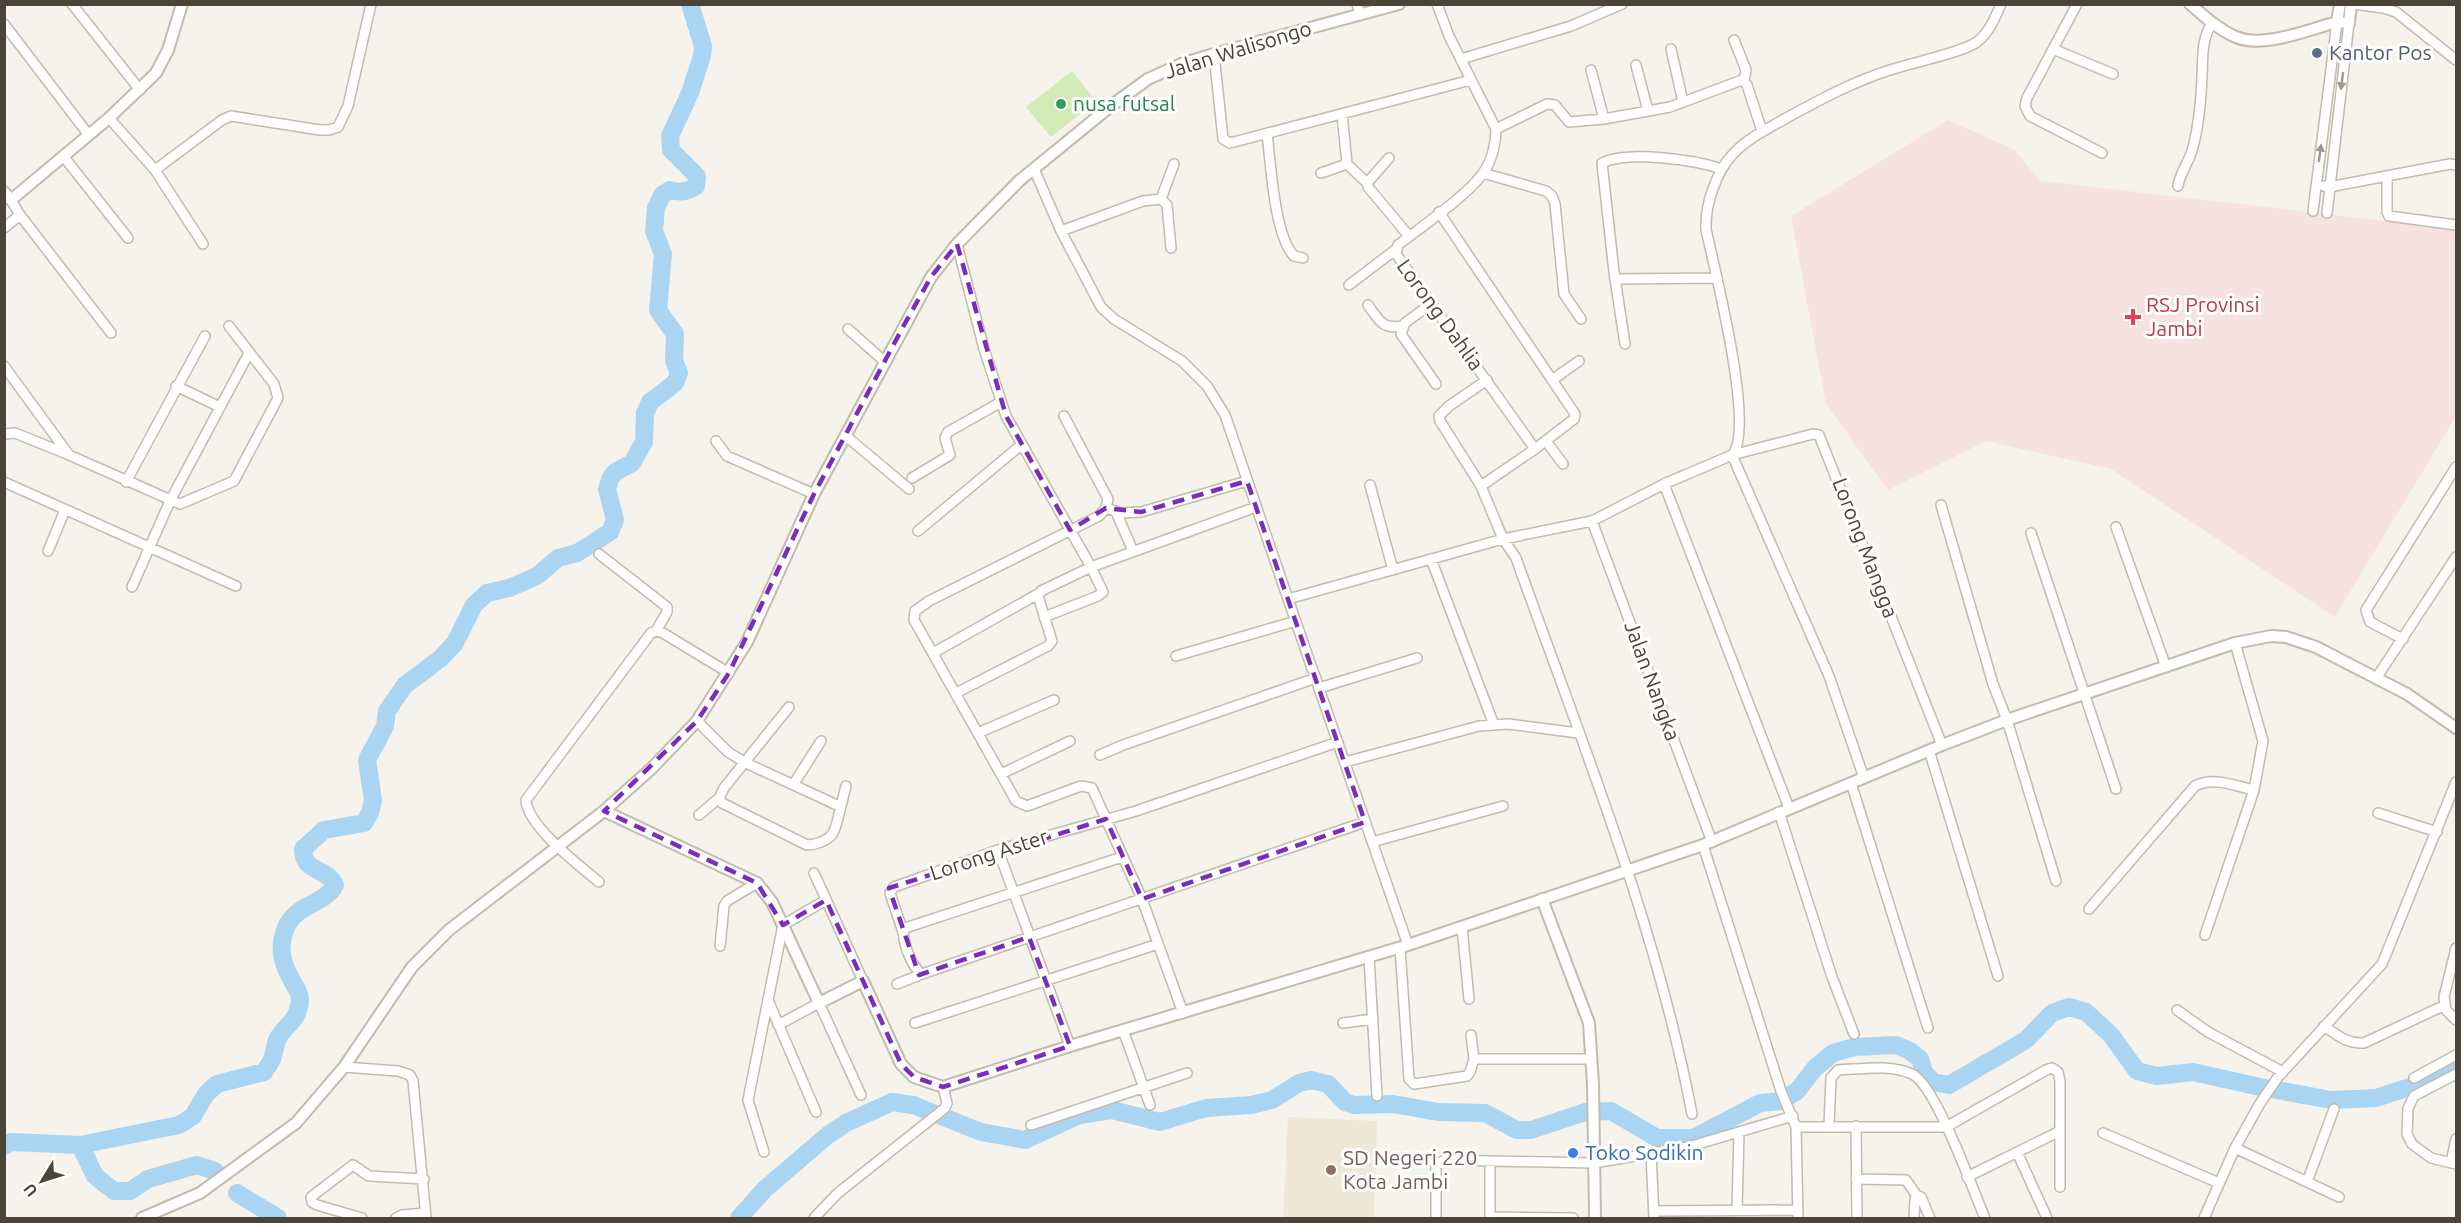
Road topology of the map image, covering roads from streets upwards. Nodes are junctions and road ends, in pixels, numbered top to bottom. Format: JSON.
{"nodes":[{"id":1,"x":72,"y":4,"type":"edge"},
{"id":2,"x":182,"y":4,"type":"edge"},
{"id":3,"x":371,"y":4,"type":"edge"},
{"id":4,"x":1398,"y":4,"type":"edge"},
{"id":5,"x":1437,"y":4,"type":"edge"},
{"id":6,"x":1622,"y":4,"type":"edge"},
{"id":7,"x":2001,"y":4,"type":"edge"},
{"id":8,"x":2077,"y":4,"type":"edge"},
{"id":9,"x":2190,"y":4,"type":"edge"},
{"id":10,"x":2340,"y":4,"type":"edge"},
{"id":11,"x":2352,"y":4,"type":"edge"},
{"id":12,"x":1358,"y":10,"type":"edge"},
{"id":13,"x":2337,"y":22,"type":"junction"},
{"id":14,"x":2212,"y":23,"type":"junction"},
{"id":15,"x":2349,"y":23,"type":"junction"},
{"id":16,"x":4,"y":24,"type":"edge"},
{"id":17,"x":1734,"y":40,"type":"dead end"},
{"id":18,"x":2053,"y":49,"type":"junction"},
{"id":19,"x":1671,"y":50,"type":"dead end"},
{"id":20,"x":1214,"y":54,"type":"junction"},
{"id":21,"x":1461,"y":59,"type":"junction"},
{"id":22,"x":2457,"y":60,"type":"edge"},
{"id":23,"x":1636,"y":65,"type":"dead end"},
{"id":24,"x":1592,"y":70,"type":"dead end"},
{"id":25,"x":2113,"y":74,"type":"dead end"},
{"id":26,"x":1471,"y":80,"type":"junction"},
{"id":27,"x":1744,"y":81,"type":"junction"},
{"id":28,"x":140,"y":90,"type":"junction"},
{"id":29,"x":1683,"y":102,"type":"junction"},
{"id":30,"x":1648,"y":111,"type":"junction"},
{"id":31,"x":1342,"y":114,"type":"junction"},
{"id":32,"x":110,"y":118,"type":"junction"},
{"id":33,"x":1604,"y":119,"type":"junction"},
{"id":34,"x":1496,"y":129,"type":"junction"},
{"id":35,"x":1762,"y":131,"type":"junction"},
{"id":36,"x":88,"y":134,"type":"junction"},
{"id":37,"x":1267,"y":134,"type":"junction"},
{"id":38,"x":2102,"y":153,"type":"dead end"},
{"id":39,"x":64,"y":157,"type":"junction"},
{"id":40,"x":1389,"y":158,"type":"dead end"},
{"id":41,"x":1174,"y":164,"type":"dead end"},
{"id":42,"x":1347,"y":164,"type":"junction"},
{"id":43,"x":2457,"y":165,"type":"edge"},
{"id":44,"x":1034,"y":169,"type":"junction"},
{"id":45,"x":1722,"y":169,"type":"junction"},
{"id":46,"x":155,"y":170,"type":"junction"},
{"id":47,"x":1321,"y":173,"type":"dead end"},
{"id":48,"x":1483,"y":173,"type":"junction"},
{"id":49,"x":2387,"y":176,"type":"junction"},
{"id":50,"x":1368,"y":184,"type":"junction"},
{"id":51,"x":2316,"y":184,"type":"junction"},
{"id":52,"x":2178,"y":186,"type":"dead end"},
{"id":53,"x":2329,"y":187,"type":"junction"},
{"id":54,"x":8,"y":196,"type":"edge"},
{"id":55,"x":1161,"y":199,"type":"junction"},
{"id":56,"x":2313,"y":211,"type":"dead end"},
{"id":57,"x":1438,"y":212,"type":"junction"},
{"id":58,"x":2327,"y":213,"type":"dead end"},
{"id":59,"x":20,"y":215,"type":"junction"},
{"id":60,"x":2457,"y":225,"type":"edge"},
{"id":61,"x":4,"y":228,"type":"edge"},
{"id":62,"x":1062,"y":231,"type":"junction"},
{"id":63,"x":1409,"y":236,"type":"junction"},
{"id":64,"x":128,"y":238,"type":"dead end"},
{"id":65,"x":203,"y":244,"type":"dead end"},
{"id":66,"x":957,"y":244,"type":"junction"},
{"id":67,"x":1171,"y":248,"type":"dead end"},
{"id":68,"x":1395,"y":250,"type":"junction"},
{"id":69,"x":1303,"y":258,"type":"dead end"},
{"id":70,"x":1716,"y":278,"type":"junction"},
{"id":71,"x":1615,"y":279,"type":"junction"},
{"id":72,"x":1349,"y":285,"type":"dead end"},
{"id":73,"x":1432,"y":303,"type":"junction"},
{"id":74,"x":1368,"y":305,"type":"dead end"},
{"id":75,"x":1581,"y":319,"type":"dead end"},
{"id":76,"x":229,"y":326,"type":"dead end"},
{"id":77,"x":1403,"y":326,"type":"junction"},
{"id":78,"x":848,"y":329,"type":"dead end"},
{"id":79,"x":111,"y":333,"type":"dead end"},
{"id":80,"x":205,"y":336,"type":"dead end"},
{"id":81,"x":1625,"y":344,"type":"dead end"},
{"id":82,"x":249,"y":353,"type":"junction"},
{"id":83,"x":1579,"y":361,"type":"dead end"},
{"id":84,"x":885,"y":362,"type":"junction"},
{"id":85,"x":4,"y":366,"type":"edge"},
{"id":86,"x":1487,"y":380,"type":"junction"},
{"id":87,"x":1552,"y":380,"type":"junction"},
{"id":88,"x":1436,"y":384,"type":"dead end"},
{"id":89,"x":176,"y":386,"type":"junction"},
{"id":90,"x":1001,"y":402,"type":"junction"},
{"id":91,"x":220,"y":407,"type":"junction"},
{"id":92,"x":1064,"y":416,"type":"dead end"},
{"id":93,"x":4,"y":434,"type":"edge"},
{"id":94,"x":846,"y":436,"type":"junction"},
{"id":95,"x":716,"y":441,"type":"dead end"},
{"id":96,"x":1546,"y":441,"type":"junction"},
{"id":97,"x":1022,"y":445,"type":"junction"},
{"id":98,"x":1535,"y":449,"type":"junction"},
{"id":99,"x":69,"y":455,"type":"junction"},
{"id":100,"x":1732,"y":455,"type":"junction"},
{"id":101,"x":1563,"y":464,"type":"dead end"},
{"id":102,"x":2457,"y":467,"type":"edge"},
{"id":103,"x":912,"y":478,"type":"dead end"},
{"id":104,"x":1247,"y":481,"type":"junction"},
{"id":105,"x":4,"y":482,"type":"edge"},
{"id":106,"x":126,"y":482,"type":"junction"},
{"id":107,"x":1664,"y":484,"type":"junction"},
{"id":108,"x":1370,"y":485,"type":"dead end"},
{"id":109,"x":1481,"y":486,"type":"junction"},
{"id":110,"x":909,"y":489,"type":"dead end"},
{"id":111,"x":814,"y":494,"type":"junction"},
{"id":112,"x":170,"y":501,"type":"junction"},
{"id":113,"x":1941,"y":505,"type":"dead end"},
{"id":114,"x":1256,"y":507,"type":"junction"},
{"id":115,"x":1106,"y":508,"type":"junction"},
{"id":116,"x":65,"y":510,"type":"junction"},
{"id":117,"x":1116,"y":512,"type":"junction"},
{"id":118,"x":1592,"y":521,"type":"junction"},
{"id":119,"x":2116,"y":526,"type":"dead end"},
{"id":120,"x":1070,"y":530,"type":"junction"},
{"id":121,"x":918,"y":531,"type":"dead end"},
{"id":122,"x":2031,"y":533,"type":"dead end"},
{"id":123,"x":1503,"y":539,"type":"junction"},
{"id":124,"x":150,"y":547,"type":"junction"},
{"id":125,"x":48,"y":551,"type":"dead end"},
{"id":126,"x":1133,"y":551,"type":"junction"},
{"id":127,"x":599,"y":554,"type":"dead end"},
{"id":128,"x":2457,"y":557,"type":"edge"},
{"id":129,"x":1431,"y":559,"type":"junction"},
{"id":130,"x":1091,"y":567,"type":"junction"},
{"id":131,"x":1393,"y":570,"type":"junction"},
{"id":132,"x":236,"y":586,"type":"dead end"},
{"id":133,"x":132,"y":587,"type":"dead end"},
{"id":134,"x":1038,"y":594,"type":"junction"},
{"id":135,"x":1288,"y":599,"type":"junction"},
{"id":136,"x":1044,"y":617,"type":"junction"},
{"id":137,"x":1296,"y":621,"type":"junction"},
{"id":138,"x":656,"y":631,"type":"junction"},
{"id":139,"x":2403,"y":639,"type":"junction"},
{"id":140,"x":2235,"y":643,"type":"junction"},
{"id":141,"x":933,"y":653,"type":"junction"},
{"id":142,"x":1176,"y":656,"type":"dead end"},
{"id":143,"x":1417,"y":658,"type":"dead end"},
{"id":144,"x":2166,"y":667,"type":"junction"},
{"id":145,"x":729,"y":674,"type":"junction"},
{"id":146,"x":2377,"y":677,"type":"junction"},
{"id":147,"x":1317,"y":683,"type":"junction"},
{"id":148,"x":956,"y":693,"type":"junction"},
{"id":149,"x":2086,"y":693,"type":"junction"},
{"id":150,"x":1054,"y":700,"type":"dead end"},
{"id":151,"x":789,"y":707,"type":"dead end"},
{"id":152,"x":2007,"y":720,"type":"junction"},
{"id":153,"x":698,"y":722,"type":"junction"},
{"id":154,"x":1494,"y":725,"type":"junction"},
{"id":155,"x":2457,"y":728,"type":"edge"},
{"id":156,"x":978,"y":733,"type":"junction"},
{"id":157,"x":1578,"y":734,"type":"junction"},
{"id":158,"x":821,"y":741,"type":"dead end"},
{"id":159,"x":1070,"y":741,"type":"dead end"},
{"id":160,"x":1338,"y":742,"type":"junction"},
{"id":161,"x":1942,"y":745,"type":"junction"},
{"id":162,"x":1929,"y":750,"type":"junction"},
{"id":163,"x":1100,"y":755,"type":"dead end"},
{"id":164,"x":1344,"y":762,"type":"junction"},
{"id":165,"x":746,"y":763,"type":"junction"},
{"id":166,"x":1000,"y":774,"type":"junction"},
{"id":167,"x":1864,"y":778,"type":"junction"},
{"id":168,"x":2457,"y":782,"type":"edge"},
{"id":169,"x":1851,"y":783,"type":"junction"},
{"id":170,"x":793,"y":785,"type":"junction"},
{"id":171,"x":846,"y":786,"type":"dead end"},
{"id":172,"x":2116,"y":789,"type":"dead end"},
{"id":173,"x":2254,"y":790,"type":"junction"},
{"id":174,"x":719,"y":798,"type":"junction"},
{"id":175,"x":839,"y":806,"type":"junction"},
{"id":176,"x":1503,"y":806,"type":"dead end"},
{"id":177,"x":1784,"y":810,"type":"junction"},
{"id":178,"x":604,"y":811,"type":"junction"},
{"id":179,"x":2378,"y":813,"type":"dead end"},
{"id":180,"x":699,"y":815,"type":"dead end"},
{"id":181,"x":1106,"y":819,"type":"junction"},
{"id":182,"x":1365,"y":822,"type":"junction"},
{"id":183,"x":2437,"y":832,"type":"junction"},
{"id":184,"x":1372,"y":842,"type":"junction"},
{"id":185,"x":1707,"y":843,"type":"junction"},
{"id":186,"x":557,"y":848,"type":"junction"},
{"id":187,"x":998,"y":850,"type":"junction"},
{"id":188,"x":1122,"y":857,"type":"junction"},
{"id":189,"x":1627,"y":871,"type":"junction"},
{"id":190,"x":814,"y":873,"type":"dead end"},
{"id":191,"x":2056,"y":881,"type":"dead end"},
{"id":192,"x":599,"y":882,"type":"dead end"},
{"id":193,"x":758,"y":883,"type":"junction"},
{"id":194,"x":1013,"y":894,"type":"junction"},
{"id":195,"x":1142,"y":899,"type":"junction"},
{"id":196,"x":1542,"y":899,"type":"junction"},
{"id":197,"x":826,"y":900,"type":"junction"},
{"id":198,"x":2089,"y":909,"type":"dead end"},
{"id":199,"x":783,"y":925,"type":"junction"},
{"id":200,"x":1462,"y":927,"type":"junction"},
{"id":201,"x":903,"y":932,"type":"junction"},
{"id":202,"x":2205,"y":935,"type":"dead end"},
{"id":203,"x":1029,"y":937,"type":"junction"},
{"id":204,"x":1158,"y":944,"type":"junction"},
{"id":205,"x":720,"y":946,"type":"dead end"},
{"id":206,"x":1404,"y":946,"type":"junction"},
{"id":207,"x":2457,"y":948,"type":"edge"},
{"id":208,"x":1369,"y":957,"type":"junction"},
{"id":209,"x":922,"y":974,"type":"junction"},
{"id":210,"x":1998,"y":976,"type":"dead end"},
{"id":211,"x":1046,"y":980,"type":"junction"},
{"id":212,"x":863,"y":981,"type":"junction"},
{"id":213,"x":897,"y":984,"type":"dead end"},
{"id":214,"x":1469,"y":999,"type":"dead end"},
{"id":215,"x":768,"y":1000,"type":"junction"},
{"id":216,"x":819,"y":1003,"type":"junction"},
{"id":217,"x":2445,"y":1005,"type":"junction"},
{"id":218,"x":2177,"y":1010,"type":"dead end"},
{"id":219,"x":1183,"y":1014,"type":"junction"},
{"id":220,"x":1373,"y":1019,"type":"junction"},
{"id":221,"x":2457,"y":1020,"type":"edge"},
{"id":222,"x":915,"y":1023,"type":"dead end"},
{"id":223,"x":1343,"y":1023,"type":"dead end"},
{"id":224,"x":778,"y":1025,"type":"junction"},
{"id":225,"x":2324,"y":1026,"type":"junction"},
{"id":226,"x":1928,"y":1028,"type":"dead end"},
{"id":227,"x":1123,"y":1030,"type":"junction"},
{"id":228,"x":1854,"y":1034,"type":"dead end"},
{"id":229,"x":1471,"y":1035,"type":"dead end"},
{"id":230,"x":1070,"y":1046,"type":"junction"},
{"id":231,"x":2457,"y":1055,"type":"edge"},
{"id":232,"x":1474,"y":1059,"type":"junction"},
{"id":233,"x":1591,"y":1059,"type":"junction"},
{"id":234,"x":344,"y":1067,"type":"junction"},
{"id":235,"x":1187,"y":1073,"type":"dead end"},
{"id":236,"x":2457,"y":1074,"type":"edge"},
{"id":237,"x":2280,"y":1075,"type":"junction"},
{"id":238,"x":2414,"y":1078,"type":"dead end"},
{"id":239,"x":943,"y":1087,"type":"junction"},
{"id":240,"x":1143,"y":1087,"type":"junction"},
{"id":241,"x":861,"y":1095,"type":"dead end"},
{"id":242,"x":1377,"y":1096,"type":"dead end"},
{"id":243,"x":1150,"y":1105,"type":"dead end"},
{"id":244,"x":2334,"y":1109,"type":"dead end"},
{"id":245,"x":816,"y":1112,"type":"dead end"},
{"id":246,"x":1692,"y":1114,"type":"dead end"},
{"id":247,"x":1793,"y":1116,"type":"junction"},
{"id":248,"x":1031,"y":1125,"type":"dead end"},
{"id":249,"x":1829,"y":1126,"type":"junction"},
{"id":250,"x":1856,"y":1126,"type":"junction"},
{"id":251,"x":1946,"y":1126,"type":"junction"},
{"id":252,"x":1796,"y":1127,"type":"junction"},
{"id":253,"x":1739,"y":1132,"type":"junction"},
{"id":254,"x":2058,"y":1132,"type":"junction"},
{"id":255,"x":2103,"y":1133,"type":"dead end"},
{"id":256,"x":2457,"y":1139,"type":"edge"},
{"id":257,"x":2235,"y":1148,"type":"junction"},
{"id":258,"x":764,"y":1152,"type":"dead end"},
{"id":259,"x":2017,"y":1152,"type":"junction"},
{"id":260,"x":1651,"y":1153,"type":"junction"},
{"id":261,"x":1490,"y":1161,"type":"junction"},
{"id":262,"x":1594,"y":1163,"type":"junction"},
{"id":263,"x":2454,"y":1163,"type":"edge"},
{"id":264,"x":1967,"y":1177,"type":"junction"},
{"id":265,"x":424,"y":1179,"type":"junction"},
{"id":266,"x":1856,"y":1179,"type":"junction"},
{"id":267,"x":2307,"y":1182,"type":"junction"},
{"id":268,"x":2219,"y":1183,"type":"junction"},
{"id":269,"x":2060,"y":1186,"type":"dead end"},
{"id":270,"x":1917,"y":1196,"type":"junction"},
{"id":271,"x":2338,"y":1197,"type":"dead end"},
{"id":272,"x":1737,"y":1210,"type":"junction"},
{"id":273,"x":1798,"y":1214,"type":"edge"},
{"id":274,"x":1654,"y":1215,"type":"edge"},
{"id":275,"x":426,"y":1216,"type":"edge"},
{"id":276,"x":142,"y":1218,"type":"edge"},
{"id":277,"x":362,"y":1218,"type":"edge"},
{"id":278,"x":396,"y":1218,"type":"edge"},
{"id":279,"x":814,"y":1218,"type":"edge"},
{"id":280,"x":1436,"y":1218,"type":"edge"},
{"id":281,"x":1490,"y":1218,"type":"edge"},
{"id":282,"x":1573,"y":1218,"type":"edge"},
{"id":283,"x":1594,"y":1218,"type":"edge"},
{"id":284,"x":1857,"y":1218,"type":"edge"},
{"id":285,"x":1914,"y":1218,"type":"edge"},
{"id":286,"x":1930,"y":1218,"type":"edge"},
{"id":287,"x":1985,"y":1218,"type":"edge"},
{"id":288,"x":2047,"y":1218,"type":"edge"},
{"id":289,"x":2204,"y":1218,"type":"edge"}],
"edges":[{"from":1,"to":28,"type":"street"},
{"from":2,"to":28,"type":"street"},
{"from":3,"to":46,"type":"street"},
{"from":4,"to":12,"type":"street","name":"Jalan Walisongo"},
{"from":5,"to":21,"type":"street"},
{"from":6,"to":21,"type":"street"},
{"from":7,"to":35,"type":"street"},
{"from":8,"to":18,"type":"street"},
{"from":9,"to":14,"type":"street"},
{"from":10,"to":13,"type":"street"},
{"from":11,"to":15,"type":"street"},
{"from":11,"to":22,"type":"street"},
{"from":12,"to":20,"type":"street","name":"Jalan Walisongo"},
{"from":13,"to":14,"type":"street"},
{"from":13,"to":15,"type":"street"},
{"from":51,"to":13,"type":"street","one_way":true},
{"from":14,"to":52,"type":"street"},
{"from":15,"to":53,"type":"street","one_way":true},
{"from":16,"to":36,"type":"street"},
{"from":17,"to":27,"type":"street"},
{"from":18,"to":25,"type":"street"},
{"from":18,"to":38,"type":"street"},
{"from":19,"to":29,"type":"street"},
{"from":20,"to":37,"type":"street"},
{"from":20,"to":44,"type":"street","name":"Jalan Walisongo"},
{"from":21,"to":26,"type":"street"},
{"from":23,"to":30,"type":"street"},
{"from":24,"to":33,"type":"street"},
{"from":26,"to":31,"type":"street"},
{"from":26,"to":34,"type":"street"},
{"from":27,"to":29,"type":"street"},
{"from":27,"to":35,"type":"street"},
{"from":28,"to":32,"type":"street"},
{"from":29,"to":30,"type":"street"},
{"from":30,"to":33,"type":"street"},
{"from":31,"to":37,"type":"street"},
{"from":31,"to":42,"type":"street"},
{"from":32,"to":36,"type":"street"},
{"from":32,"to":46,"type":"street"},
{"from":33,"to":34,"type":"street"},
{"from":34,"to":48,"type":"street","name":"Lorong Dahlia"},
{"from":35,"to":45,"type":"street"},
{"from":36,"to":39,"type":"street"},
{"from":37,"to":69,"type":"street"},
{"from":39,"to":54,"type":"street"},
{"from":39,"to":64,"type":"street"},
{"from":40,"to":50,"type":"street"},
{"from":41,"to":55,"type":"street"},
{"from":42,"to":47,"type":"street"},
{"from":42,"to":50,"type":"street"},
{"from":43,"to":49,"type":"street"},
{"from":44,"to":62,"type":"street"},
{"from":44,"to":66,"type":"street","name":"Jalan Walisongo"},
{"from":45,"to":70,"type":"street"},
{"from":45,"to":71,"type":"street"},
{"from":46,"to":65,"type":"street"},
{"from":48,"to":57,"type":"street","name":"Lorong Dahlia"},
{"from":48,"to":75,"type":"street"},
{"from":49,"to":53,"type":"street"},
{"from":49,"to":60,"type":"street"},
{"from":50,"to":63,"type":"street"},
{"from":51,"to":53,"type":"street"},
{"from":51,"to":56,"type":"street"},
{"from":53,"to":58,"type":"street"},
{"from":54,"to":59,"type":"street"},
{"from":55,"to":62,"type":"street"},
{"from":55,"to":67,"type":"street"},
{"from":57,"to":63,"type":"street","name":"Lorong Dahlia"},
{"from":57,"to":87,"type":"street"},
{"from":59,"to":61,"type":"street"},
{"from":59,"to":79,"type":"street"},
{"from":62,"to":104,"type":"street"},
{"from":63,"to":68,"type":"street","name":"Lorong Dahlia"},
{"from":66,"to":84,"type":"street","name":"Jalan Walisongo"},
{"from":66,"to":90,"type":"street"},
{"from":68,"to":72,"type":"street"},
{"from":68,"to":73,"type":"street","name":"Lorong Dahlia"},
{"from":70,"to":71,"type":"street"},
{"from":70,"to":100,"type":"street"},
{"from":71,"to":81,"type":"street"},
{"from":73,"to":77,"type":"street"},
{"from":73,"to":86,"type":"street","name":"Lorong Dahlia"},
{"from":74,"to":77,"type":"street"},
{"from":76,"to":82,"type":"street"},
{"from":77,"to":88,"type":"street"},
{"from":78,"to":84,"type":"street"},
{"from":80,"to":89,"type":"street"},
{"from":82,"to":91,"type":"street"},
{"from":82,"to":112,"type":"street"},
{"from":83,"to":87,"type":"street"},
{"from":84,"to":94,"type":"street","name":"Jalan Walisongo"},
{"from":85,"to":99,"type":"street"},
{"from":86,"to":98,"type":"street","name":"Lorong Dahlia"},
{"from":86,"to":109,"type":"street"},
{"from":87,"to":96,"type":"street"},
{"from":89,"to":91,"type":"street"},
{"from":89,"to":106,"type":"street"},
{"from":90,"to":97,"type":"street"},
{"from":90,"to":103,"type":"street"},
{"from":91,"to":112,"type":"street"},
{"from":92,"to":115,"type":"street"},
{"from":93,"to":99,"type":"street"},
{"from":94,"to":110,"type":"street"},
{"from":94,"to":111,"type":"street","name":"Jalan Walisongo"},
{"from":95,"to":111,"type":"street"},
{"from":96,"to":98,"type":"street"},
{"from":96,"to":101,"type":"street"},
{"from":97,"to":120,"type":"street"},
{"from":97,"to":121,"type":"street"},
{"from":98,"to":109,"type":"street"},
{"from":99,"to":106,"type":"street"},
{"from":100,"to":107,"type":"street"},
{"from":100,"to":161,"type":"street","name":"Lorong Mangga"},
{"from":100,"to":167,"type":"street"},
{"from":102,"to":139,"type":"street"},
{"from":104,"to":114,"type":"street"},
{"from":104,"to":117,"type":"street"},
{"from":105,"to":116,"type":"street"},
{"from":106,"to":112,"type":"street"},
{"from":107,"to":118,"type":"street"},
{"from":107,"to":177,"type":"street"},
{"from":108,"to":131,"type":"street"},
{"from":109,"to":123,"type":"street"},
{"from":111,"to":145,"type":"street","name":"Jalan Walisongo"},
{"from":112,"to":124,"type":"street"},
{"from":113,"to":152,"type":"street"},
{"from":114,"to":126,"type":"street"},
{"from":114,"to":135,"type":"street"},
{"from":115,"to":117,"type":"street"},
{"from":115,"to":120,"type":"street"},
{"from":116,"to":124,"type":"street"},
{"from":116,"to":125,"type":"street"},
{"from":117,"to":126,"type":"street"},
{"from":118,"to":123,"type":"street"},
{"from":118,"to":185,"type":"street","name":"Jalan Nangka"},
{"from":119,"to":144,"type":"street"},
{"from":120,"to":130,"type":"street"},
{"from":120,"to":141,"type":"street"},
{"from":122,"to":149,"type":"street"},
{"from":123,"to":129,"type":"street"},
{"from":123,"to":157,"type":"street"},
{"from":124,"to":132,"type":"street"},
{"from":124,"to":133,"type":"street"},
{"from":126,"to":130,"type":"street"},
{"from":127,"to":138,"type":"street"},
{"from":128,"to":139,"type":"street"},
{"from":129,"to":131,"type":"street"},
{"from":129,"to":154,"type":"street"},
{"from":130,"to":134,"type":"street"},
{"from":130,"to":136,"type":"street"},
{"from":131,"to":135,"type":"street"},
{"from":134,"to":136,"type":"street"},
{"from":134,"to":141,"type":"street"},
{"from":135,"to":137,"type":"street"},
{"from":136,"to":148,"type":"street"},
{"from":137,"to":142,"type":"street"},
{"from":137,"to":147,"type":"street"},
{"from":138,"to":145,"type":"street"},
{"from":138,"to":186,"type":"street"},
{"from":139,"to":146,"type":"street"},
{"from":140,"to":144,"type":"street"},
{"from":140,"to":146,"type":"street"},
{"from":140,"to":173,"type":"street"},
{"from":141,"to":148,"type":"street"},
{"from":143,"to":147,"type":"street"},
{"from":144,"to":149,"type":"street"},
{"from":145,"to":153,"type":"street","name":"Jalan Walisongo"},
{"from":146,"to":155,"type":"street"},
{"from":147,"to":160,"type":"street"},
{"from":147,"to":163,"type":"street"},
{"from":148,"to":156,"type":"street"},
{"from":149,"to":152,"type":"street"},
{"from":149,"to":172,"type":"street"},
{"from":150,"to":156,"type":"street"},
{"from":151,"to":165,"type":"street"},
{"from":152,"to":161,"type":"street"},
{"from":152,"to":191,"type":"street"},
{"from":153,"to":165,"type":"street"},
{"from":153,"to":178,"type":"street","name":"Jalan Walisongo"},
{"from":154,"to":157,"type":"street"},
{"from":154,"to":164,"type":"street"},
{"from":156,"to":166,"type":"street"},
{"from":157,"to":189,"type":"street"},
{"from":158,"to":170,"type":"street"},
{"from":159,"to":166,"type":"street"},
{"from":160,"to":164,"type":"street"},
{"from":160,"to":181,"type":"street","name":"Lorong Aster"},
{"from":161,"to":162,"type":"street"},
{"from":162,"to":167,"type":"street"},
{"from":162,"to":210,"type":"street"},
{"from":164,"to":182,"type":"street"},
{"from":165,"to":170,"type":"street"},
{"from":165,"to":174,"type":"street"},
{"from":166,"to":181,"type":"street"},
{"from":167,"to":169,"type":"street"},
{"from":168,"to":183,"type":"street"},
{"from":169,"to":177,"type":"street"},
{"from":169,"to":226,"type":"street"},
{"from":170,"to":175,"type":"street"},
{"from":171,"to":175,"type":"street"},
{"from":173,"to":198,"type":"street"},
{"from":173,"to":202,"type":"street"},
{"from":174,"to":175,"type":"street"},
{"from":174,"to":180,"type":"street"},
{"from":176,"to":184,"type":"street"},
{"from":177,"to":185,"type":"street"},
{"from":177,"to":228,"type":"street"},
{"from":178,"to":186,"type":"street","name":"Jalan Walisongo"},
{"from":178,"to":193,"type":"street"},
{"from":179,"to":183,"type":"street"},
{"from":181,"to":187,"type":"street","name":"Lorong Aster"},
{"from":181,"to":188,"type":"street"},
{"from":182,"to":184,"type":"street"},
{"from":182,"to":195,"type":"street"},
{"from":183,"to":225,"type":"street"},
{"from":184,"to":206,"type":"street"},
{"from":185,"to":189,"type":"street"},
{"from":185,"to":247,"type":"street","name":"Jalan Nangka"},
{"from":186,"to":192,"type":"street"},
{"from":186,"to":234,"type":"street","name":"Jalan Walisongo"},
{"from":187,"to":194,"type":"street"},
{"from":187,"to":201,"type":"street","name":"Lorong Aster"},
{"from":188,"to":194,"type":"street"},
{"from":188,"to":195,"type":"street"},
{"from":189,"to":196,"type":"street"},
{"from":189,"to":246,"type":"street"},
{"from":190,"to":197,"type":"street"},
{"from":193,"to":199,"type":"street"},
{"from":193,"to":205,"type":"street"},
{"from":194,"to":201,"type":"street"},
{"from":194,"to":203,"type":"street"},
{"from":195,"to":203,"type":"street"},
{"from":195,"to":204,"type":"street"},
{"from":196,"to":200,"type":"street"},
{"from":196,"to":233,"type":"street"},
{"from":197,"to":199,"type":"street"},
{"from":197,"to":212,"type":"street"},
{"from":199,"to":215,"type":"street"},
{"from":199,"to":216,"type":"street"},
{"from":200,"to":206,"type":"street"},
{"from":200,"to":214,"type":"street"},
{"from":201,"to":209,"type":"street"},
{"from":203,"to":209,"type":"street"},
{"from":203,"to":211,"type":"street"},
{"from":204,"to":211,"type":"street"},
{"from":204,"to":219,"type":"street"},
{"from":206,"to":208,"type":"street"},
{"from":206,"to":232,"type":"street"},
{"from":207,"to":217,"type":"street"},
{"from":208,"to":219,"type":"street"},
{"from":208,"to":220,"type":"street"},
{"from":209,"to":213,"type":"street"},
{"from":211,"to":222,"type":"street"},
{"from":211,"to":230,"type":"street"},
{"from":212,"to":216,"type":"street"},
{"from":212,"to":239,"type":"street"},
{"from":215,"to":224,"type":"street"},
{"from":215,"to":258,"type":"street"},
{"from":216,"to":224,"type":"street"},
{"from":216,"to":241,"type":"street"},
{"from":217,"to":221,"type":"street"},
{"from":217,"to":225,"type":"street"},
{"from":218,"to":237,"type":"street"},
{"from":219,"to":227,"type":"street"},
{"from":220,"to":223,"type":"street"},
{"from":220,"to":242,"type":"street"},
{"from":224,"to":245,"type":"street"},
{"from":225,"to":237,"type":"street"},
{"from":227,"to":230,"type":"street"},
{"from":227,"to":240,"type":"street"},
{"from":229,"to":232,"type":"street"},
{"from":230,"to":239,"type":"street"},
{"from":231,"to":238,"type":"street"},
{"from":232,"to":233,"type":"street"},
{"from":233,"to":262,"type":"street"},
{"from":234,"to":265,"type":"street"},
{"from":234,"to":276,"type":"street","name":"Jalan Walisongo"},
{"from":235,"to":240,"type":"street"},
{"from":236,"to":263,"type":"street"},
{"from":237,"to":257,"type":"street"},
{"from":239,"to":279,"type":"street"},
{"from":240,"to":243,"type":"street"},
{"from":240,"to":248,"type":"street"},
{"from":244,"to":267,"type":"street"},
{"from":247,"to":252,"type":"street","name":"Jalan Nangka"},
{"from":247,"to":253,"type":"street"},
{"from":249,"to":250,"type":"street"},
{"from":249,"to":251,"type":"street"},
{"from":249,"to":252,"type":"street"},
{"from":250,"to":251,"type":"street"},
{"from":250,"to":266,"type":"street"},
{"from":251,"to":254,"type":"street"},
{"from":251,"to":264,"type":"street"},
{"from":252,"to":273,"type":"street","name":"Jalan Nangka"},
{"from":253,"to":260,"type":"street"},
{"from":253,"to":272,"type":"street"},
{"from":254,"to":259,"type":"street"},
{"from":254,"to":269,"type":"street"},
{"from":255,"to":268,"type":"street"},
{"from":256,"to":263,"type":"street"},
{"from":257,"to":267,"type":"street"},
{"from":257,"to":268,"type":"street"},
{"from":259,"to":264,"type":"street"},
{"from":259,"to":288,"type":"street"},
{"from":260,"to":262,"type":"street"},
{"from":260,"to":274,"type":"street"},
{"from":261,"to":262,"type":"street"},
{"from":261,"to":280,"type":"street"},
{"from":261,"to":281,"type":"street"},
{"from":262,"to":283,"type":"street"},
{"from":264,"to":287,"type":"street"},
{"from":265,"to":275,"type":"street"},
{"from":265,"to":277,"type":"street"},
{"from":266,"to":270,"type":"street"},
{"from":266,"to":284,"type":"street"},
{"from":267,"to":271,"type":"street"},
{"from":268,"to":289,"type":"street"},
{"from":270,"to":285,"type":"street"},
{"from":270,"to":286,"type":"street"},
{"from":272,"to":273,"type":"street"},
{"from":272,"to":274,"type":"street"},
{"from":275,"to":278,"type":"street"},
{"from":281,"to":282,"type":"street"}]}
